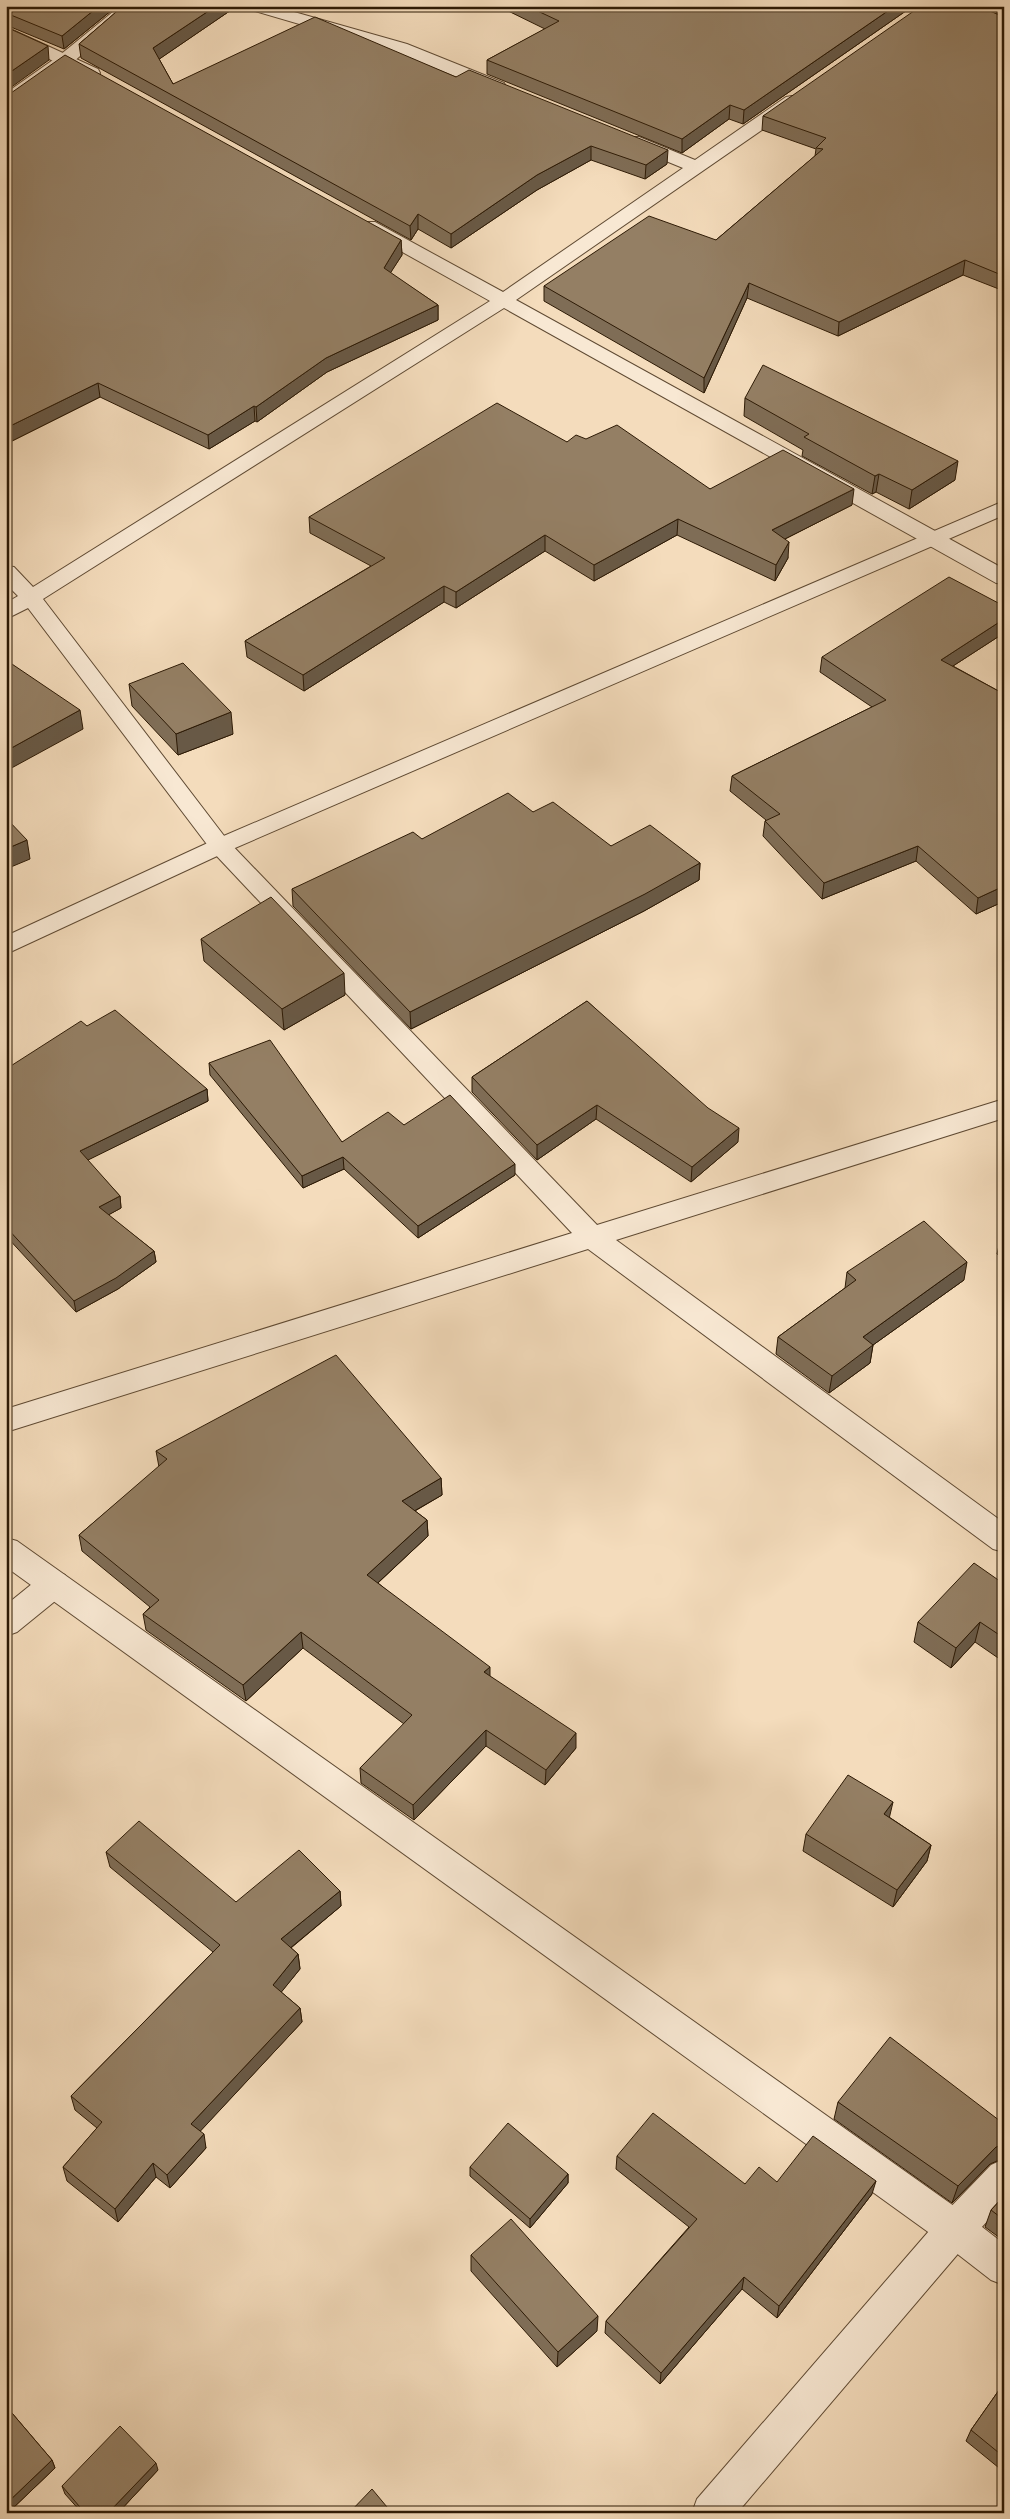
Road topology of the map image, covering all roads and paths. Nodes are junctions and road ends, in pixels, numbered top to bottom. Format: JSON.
{"nodes":[{"id":1,"x":130,"y":6,"type":"edge"},
{"id":2,"x":254,"y":6,"type":"edge"},
{"id":3,"x":6,"y":32,"type":"edge"},
{"id":4,"x":66,"y":59,"type":"junction"},
{"id":5,"x":109,"y":82,"type":"edge"},
{"id":6,"x":808,"y":89,"type":"edge"},
{"id":7,"x":512,"y":92,"type":"edge"},
{"id":8,"x":6,"y":101,"type":"edge"},
{"id":9,"x":613,"y":133,"type":"edge"},
{"id":10,"x":696,"y":167,"type":"junction"},
{"id":11,"x":350,"y":215,"type":"edge"},
{"id":12,"x":504,"y":300,"type":"junction"},
{"id":13,"x":1004,"y":507,"type":"edge"},
{"id":14,"x":934,"y":539,"type":"junction"},
{"id":15,"x":6,"y":572,"type":"edge"},
{"id":16,"x":1004,"y":578,"type":"edge"},
{"id":17,"x":31,"y":597,"type":"junction"},
{"id":18,"x":6,"y":613,"type":"edge"},
{"id":19,"x":220,"y":846,"type":"junction"},
{"id":20,"x":6,"y":946,"type":"edge"},
{"id":21,"x":1004,"y":1108,"type":"edge"},
{"id":22,"x":592,"y":1237,"type":"junction"},
{"id":23,"x":6,"y":1421,"type":"edge"},
{"id":24,"x":1004,"y":1540,"type":"edge"},
{"id":25,"x":6,"y":1550,"type":"edge"},
{"id":26,"x":54,"y":1584,"type":"junction"},
{"id":27,"x":6,"y":1623,"type":"edge"},
{"id":28,"x":1004,"y":2177,"type":"edge"},
{"id":29,"x":955,"y":2230,"type":"junction"},
{"id":30,"x":1004,"y":2267,"type":"edge"},
{"id":31,"x":711,"y":2513,"type":"edge"}],
"edges":[{"from":1,"to":4,"type":"street"},
{"from":2,"to":7,"type":"street"},
{"from":3,"to":4,"type":"street"},
{"from":4,"to":5,"type":"street"},
{"from":4,"to":8,"type":"street"},
{"from":6,"to":10,"type":"street"},
{"from":9,"to":10,"type":"street"},
{"from":10,"to":12,"type":"street"},
{"from":11,"to":12,"type":"street"},
{"from":12,"to":14,"type":"street"},
{"from":12,"to":17,"type":"street"},
{"from":13,"to":14,"type":"street"},
{"from":14,"to":16,"type":"street"},
{"from":14,"to":19,"type":"street"},
{"from":15,"to":17,"type":"street"},
{"from":17,"to":18,"type":"street"},
{"from":17,"to":19,"type":"street"},
{"from":19,"to":20,"type":"street"},
{"from":19,"to":22,"type":"street"},
{"from":21,"to":22,"type":"street"},
{"from":22,"to":23,"type":"street"},
{"from":22,"to":24,"type":"street"},
{"from":25,"to":26,"type":"street"},
{"from":26,"to":27,"type":"street"},
{"from":26,"to":29,"type":"street"},
{"from":28,"to":29,"type":"street"},
{"from":29,"to":30,"type":"street"},
{"from":29,"to":31,"type":"street"}]}
